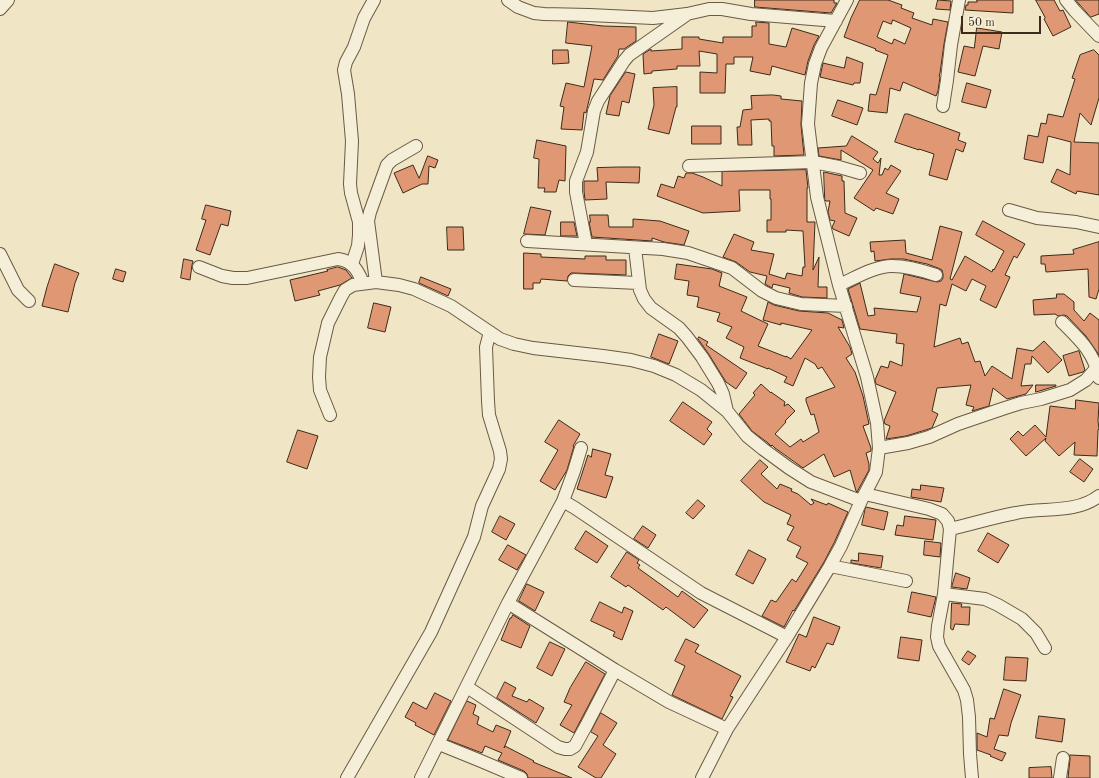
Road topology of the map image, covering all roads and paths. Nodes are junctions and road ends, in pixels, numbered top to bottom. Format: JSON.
{"nodes":[{"id":1,"x":8,"y":0,"type":"edge"},
{"id":2,"x":374,"y":0,"type":"edge"},
{"id":3,"x":508,"y":0,"type":"edge"},
{"id":4,"x":847,"y":0,"type":"edge"},
{"id":5,"x":959,"y":0,"type":"edge"},
{"id":6,"x":1066,"y":0,"type":"edge"},
{"id":7,"x":0,"y":9,"type":"edge"},
{"id":8,"x":688,"y":14,"type":"junction"},
{"id":9,"x":836,"y":21,"type":"junction"},
{"id":10,"x":1099,"y":36,"type":"edge"},
{"id":11,"x":943,"y":106,"type":"dead end"},
{"id":12,"x":416,"y":146,"type":"dead end"},
{"id":13,"x":813,"y":162,"type":"junction"},
{"id":14,"x":689,"y":166,"type":"dead end"},
{"id":15,"x":860,"y":172,"type":"dead end"},
{"id":16,"x":1009,"y":210,"type":"dead end"},
{"id":17,"x":1099,"y":227,"type":"edge"},
{"id":18,"x":527,"y":241,"type":"dead end"},
{"id":19,"x":586,"y":244,"type":"junction"},
{"id":20,"x":635,"y":248,"type":"junction"},
{"id":21,"x":0,"y":254,"type":"edge"},
{"id":22,"x":352,"y":264,"type":"junction"},
{"id":23,"x":199,"y":267,"type":"dead end"},
{"id":24,"x":936,"y":275,"type":"dead end"},
{"id":25,"x":574,"y":280,"type":"dead end"},
{"id":26,"x":376,"y":282,"type":"junction"},
{"id":27,"x":363,"y":283,"type":"junction"},
{"id":28,"x":638,"y":283,"type":"junction"},
{"id":29,"x":839,"y":285,"type":"junction"},
{"id":30,"x":29,"y":302,"type":"dead end"},
{"id":31,"x":846,"y":306,"type":"junction"},
{"id":32,"x":1062,"y":322,"type":"dead end"},
{"id":33,"x":490,"y":332,"type":"junction"},
{"id":34,"x":1098,"y":370,"type":"edge"},
{"id":35,"x":727,"y":411,"type":"junction"},
{"id":36,"x":330,"y":415,"type":"dead end"},
{"id":37,"x":581,"y":448,"type":"dead end"},
{"id":38,"x":879,"y":448,"type":"junction"},
{"id":39,"x":1099,"y":496,"type":"edge"},
{"id":40,"x":863,"y":497,"type":"junction"},
{"id":41,"x":563,"y":501,"type":"junction"},
{"id":42,"x":950,"y":529,"type":"junction"},
{"id":43,"x":830,"y":566,"type":"junction"},
{"id":44,"x":906,"y":581,"type":"dead end"},
{"id":45,"x":944,"y":594,"type":"junction"},
{"id":46,"x":508,"y":603,"type":"junction"},
{"id":47,"x":786,"y":637,"type":"junction"},
{"id":48,"x":1045,"y":648,"type":"dead end"},
{"id":49,"x":615,"y":670,"type":"junction"},
{"id":50,"x":467,"y":687,"type":"junction"},
{"id":51,"x":726,"y":729,"type":"junction"},
{"id":52,"x":439,"y":744,"type":"junction"},
{"id":53,"x":1063,"y":758,"type":"dead end"},
{"id":54,"x":347,"y":778,"type":"edge"},
{"id":55,"x":421,"y":778,"type":"edge"},
{"id":56,"x":521,"y":778,"type":"edge"},
{"id":57,"x":702,"y":778,"type":"edge"},
{"id":58,"x":972,"y":778,"type":"edge"},
{"id":59,"x":1060,"y":778,"type":"edge"}],
"edges":[{"from":1,"to":7,"type":"street"},
{"from":2,"to":22,"type":"street"},
{"from":3,"to":8,"type":"street"},
{"from":4,"to":9,"type":"street"},
{"from":5,"to":11,"type":"street"},
{"from":6,"to":10,"type":"street"},
{"from":8,"to":9,"type":"street"},
{"from":8,"to":19,"type":"street"},
{"from":9,"to":13,"type":"street"},
{"from":12,"to":26,"type":"street"},
{"from":13,"to":14,"type":"street"},
{"from":13,"to":15,"type":"street"},
{"from":13,"to":29,"type":"street"},
{"from":16,"to":17,"type":"street"},
{"from":18,"to":19,"type":"street"},
{"from":19,"to":20,"type":"street"},
{"from":20,"to":28,"type":"street"},
{"from":20,"to":31,"type":"street"},
{"from":21,"to":30,"type":"street"},
{"from":22,"to":23,"type":"street"},
{"from":22,"to":27,"type":"street"},
{"from":24,"to":29,"type":"street"},
{"from":25,"to":28,"type":"street"},
{"from":26,"to":27,"type":"street"},
{"from":26,"to":33,"type":"street"},
{"from":27,"to":36,"type":"street"},
{"from":28,"to":35,"type":"street"},
{"from":29,"to":31,"type":"street"},
{"from":31,"to":38,"type":"street"},
{"from":32,"to":34,"type":"street"},
{"from":33,"to":35,"type":"street"},
{"from":33,"to":54,"type":"street"},
{"from":34,"to":38,"type":"street"},
{"from":35,"to":40,"type":"street"},
{"from":37,"to":41,"type":"street"},
{"from":38,"to":40,"type":"street"},
{"from":39,"to":42,"type":"street"},
{"from":40,"to":42,"type":"street"},
{"from":40,"to":43,"type":"street"},
{"from":41,"to":46,"type":"street"},
{"from":41,"to":47,"type":"street"},
{"from":42,"to":45,"type":"street"},
{"from":43,"to":44,"type":"street"},
{"from":43,"to":47,"type":"street"},
{"from":45,"to":48,"type":"street"},
{"from":45,"to":58,"type":"street"},
{"from":46,"to":49,"type":"street"},
{"from":46,"to":50,"type":"street"},
{"from":47,"to":51,"type":"street"},
{"from":49,"to":50,"type":"street"},
{"from":49,"to":51,"type":"street"},
{"from":50,"to":52,"type":"street"},
{"from":51,"to":57,"type":"street"},
{"from":52,"to":55,"type":"street"},
{"from":52,"to":56,"type":"street"},
{"from":53,"to":59,"type":"street"}]}
